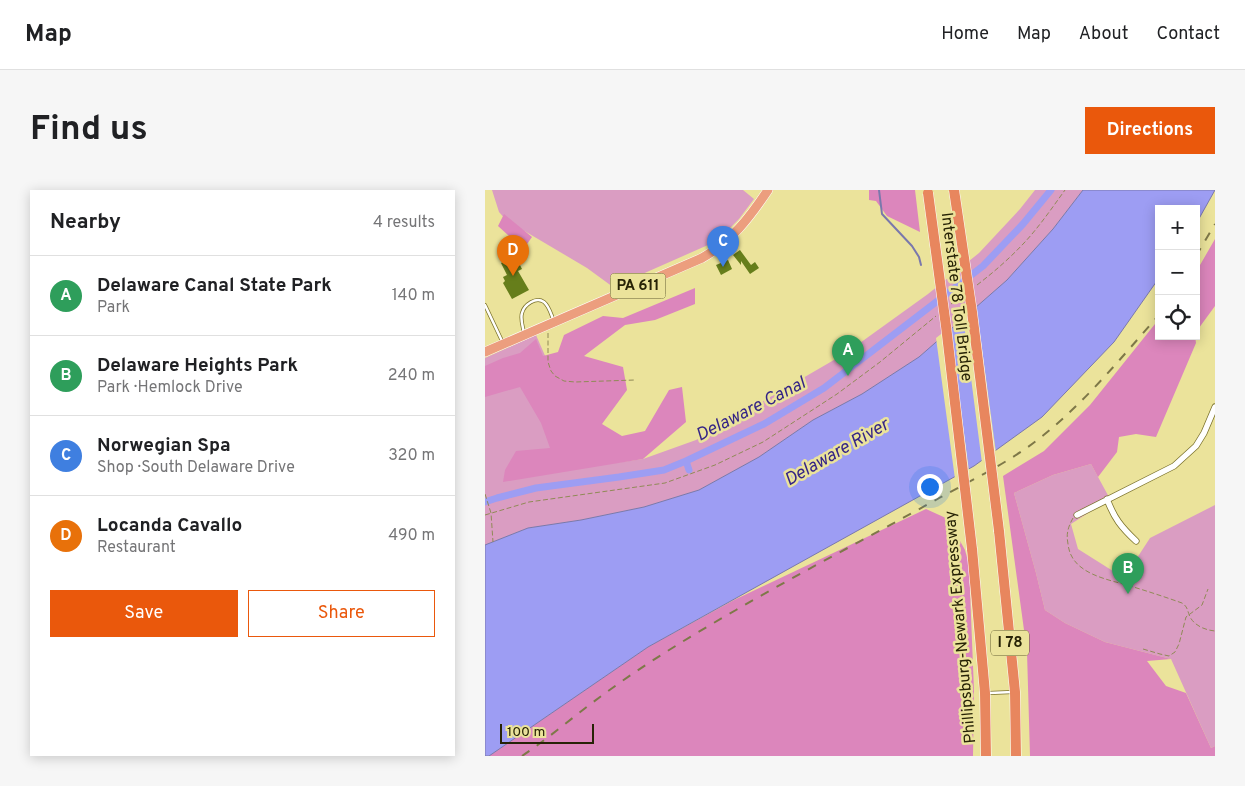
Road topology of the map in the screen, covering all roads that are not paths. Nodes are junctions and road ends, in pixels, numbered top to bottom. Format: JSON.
{"nodes":[{"id":1,"x":769,"y":190,"type":"edge"},
{"id":2,"x":955,"y":190,"type":"edge"},
{"id":3,"x":928,"y":191,"type":"edge"},
{"id":4,"x":485,"y":305,"type":"edge"},
{"id":5,"x":551,"y":323,"type":"junction"},
{"id":6,"x":525,"y":335,"type":"junction"},
{"id":7,"x":503,"y":344,"type":"junction"},
{"id":8,"x":485,"y":352,"type":"edge"},
{"id":9,"x":955,"y":406,"type":"joint"},
{"id":10,"x":1215,"y":408,"type":"edge"},
{"id":11,"x":1107,"y":499,"type":"junction"},
{"id":12,"x":1077,"y":514,"type":"road end"},
{"id":13,"x":1136,"y":541,"type":"dead end"},
{"id":14,"x":1015,"y":692,"type":"junction"},
{"id":15,"x":985,"y":693,"type":"junction"},
{"id":16,"x":986,"y":756,"type":"edge"},
{"id":17,"x":1016,"y":756,"type":"edge"}],
"edges":[{"from":1,"to":5,"type":"highway","number":"PA 611"},
{"from":2,"to":14,"type":"highway","name":"Interstate 78 Toll Bridge","number":"I 78","bridge":true},
{"from":3,"to":9,"type":"highway","name":"Interstate 78 Toll Bridge","number":"I 78","bridge":true},
{"from":4,"to":7,"type":"lane"},
{"from":5,"to":6,"type":"highway","number":"PA 611"},
{"from":5,"to":6,"type":"lane"},
{"from":6,"to":7,"type":"highway","number":"PA 611"},
{"from":7,"to":8,"type":"highway","number":"PA 611"},
{"from":9,"to":15,"type":"highway","name":"Phillipsburg-Newark Expressway","number":"I 78","bridge":true},
{"from":10,"to":11,"type":"street"},
{"from":11,"to":12,"type":"street"},
{"from":11,"to":13,"type":"street"},
{"from":14,"to":15,"type":"lane"},
{"from":14,"to":17,"type":"highway","number":"I 78"},
{"from":15,"to":16,"type":"highway","name":"Phillipsburg-Newark Expressway","number":"I 78"}]}
